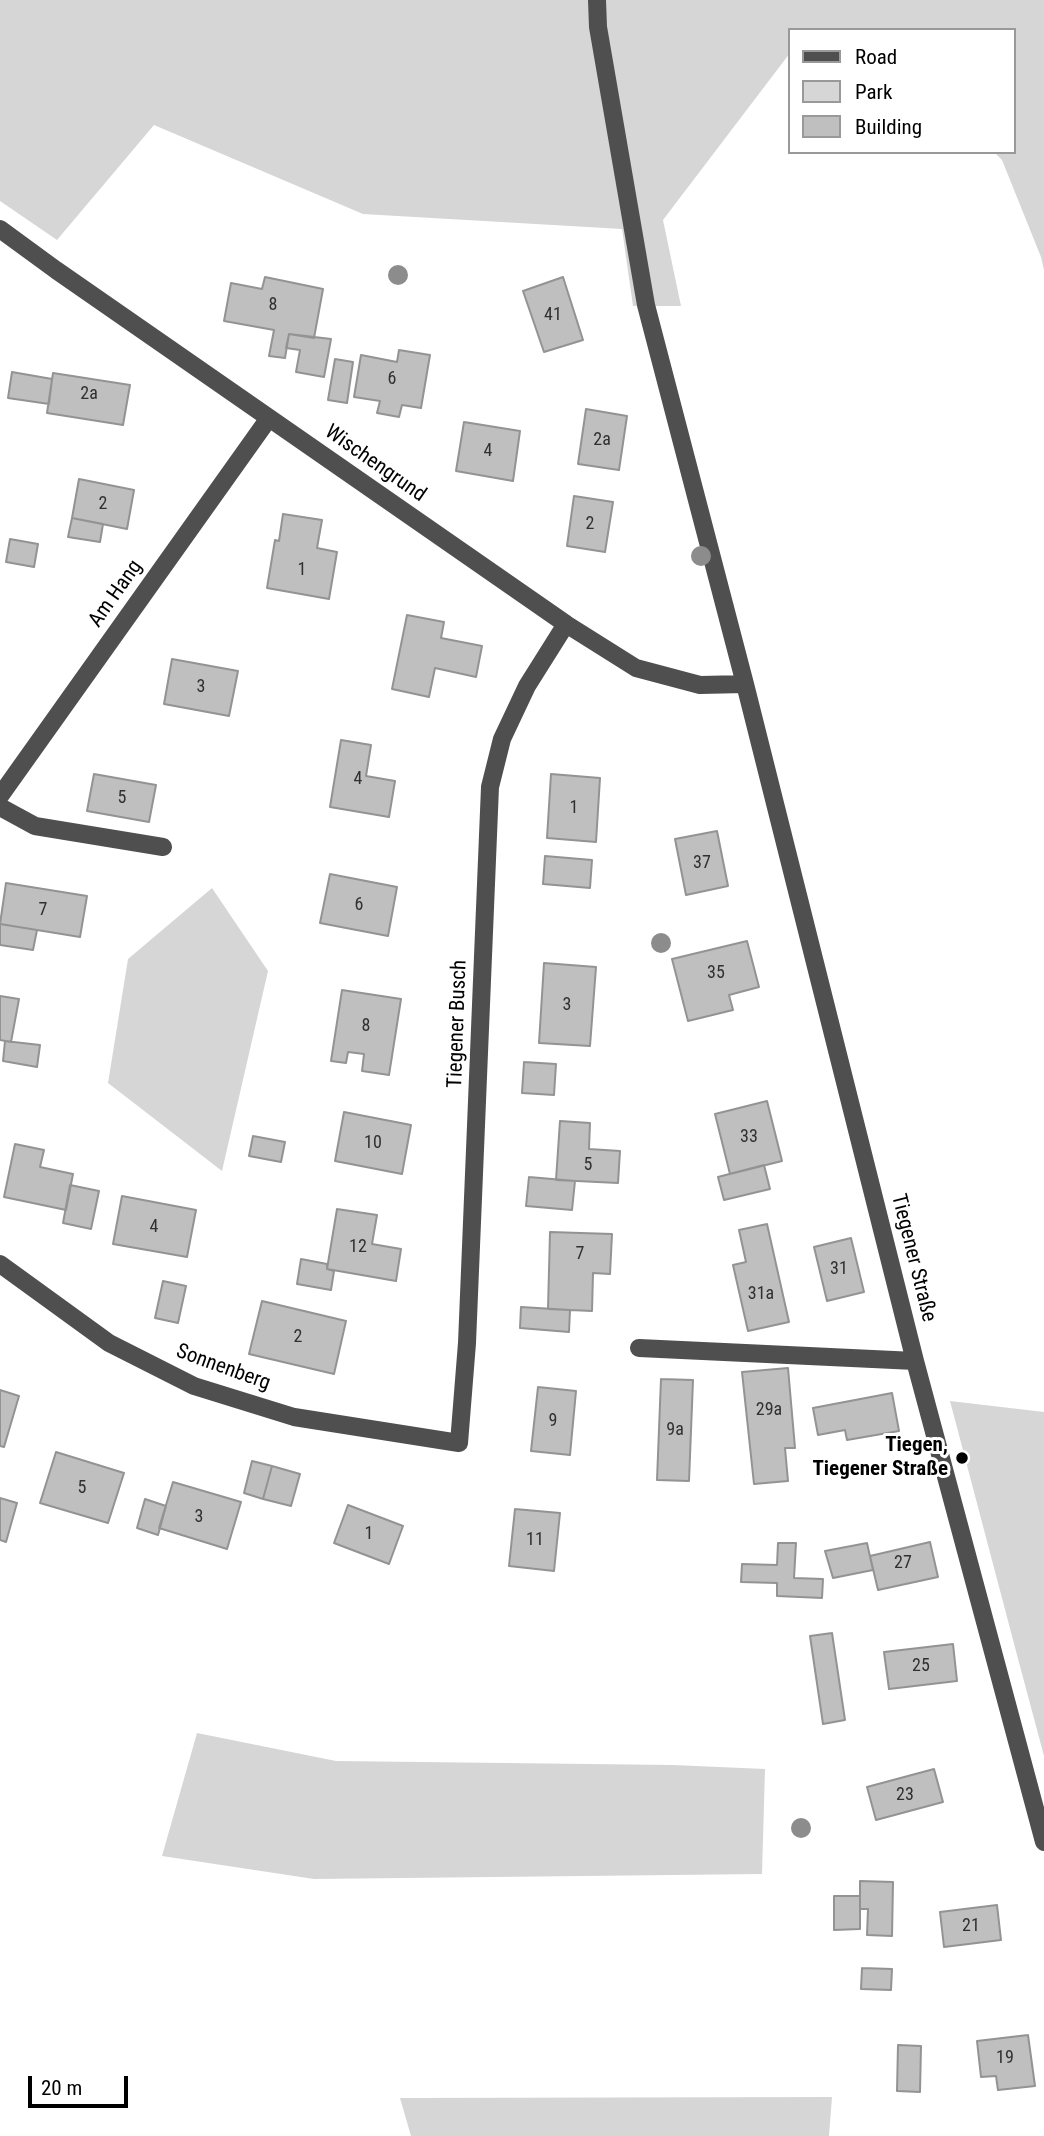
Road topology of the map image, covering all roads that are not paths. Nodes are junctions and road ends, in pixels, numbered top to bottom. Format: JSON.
{"nodes":[{"id":1,"x":597,"y":0,"type":"edge"},
{"id":2,"x":0,"y":229,"type":"edge"},
{"id":3,"x":269,"y":418,"type":"junction"},
{"id":4,"x":566,"y":624,"type":"junction"},
{"id":5,"x":745,"y":684,"type":"junction"},
{"id":6,"x":0,"y":796,"type":"edge"},
{"id":7,"x":0,"y":807,"type":"edge"},
{"id":8,"x":163,"y":847,"type":"dead end"},
{"id":9,"x":0,"y":1264,"type":"edge"},
{"id":10,"x":639,"y":1348,"type":"dead end"},
{"id":11,"x":915,"y":1361,"type":"junction"},
{"id":12,"x":459,"y":1443,"type":"joint"},
{"id":13,"x":1044,"y":1842,"type":"edge"}],
"edges":[{"from":1,"to":5,"type":"street","name":"Tiegener Straße"},
{"from":2,"to":3,"type":"street","name":"Wischengrund"},
{"from":3,"to":4,"type":"street","name":"Wischengrund"},
{"from":3,"to":6,"type":"street","name":"Am Hang"},
{"from":4,"to":5,"type":"street","name":"Wischengrund"},
{"from":4,"to":12,"type":"street","name":"Tiegener Busch"},
{"from":5,"to":11,"type":"street","name":"Tiegener Straße"},
{"from":7,"to":8,"type":"street"},
{"from":9,"to":12,"type":"street","name":"Sonnenberg"},
{"from":10,"to":11,"type":"street"},
{"from":11,"to":13,"type":"street","name":"Tiegener Straße"}]}
